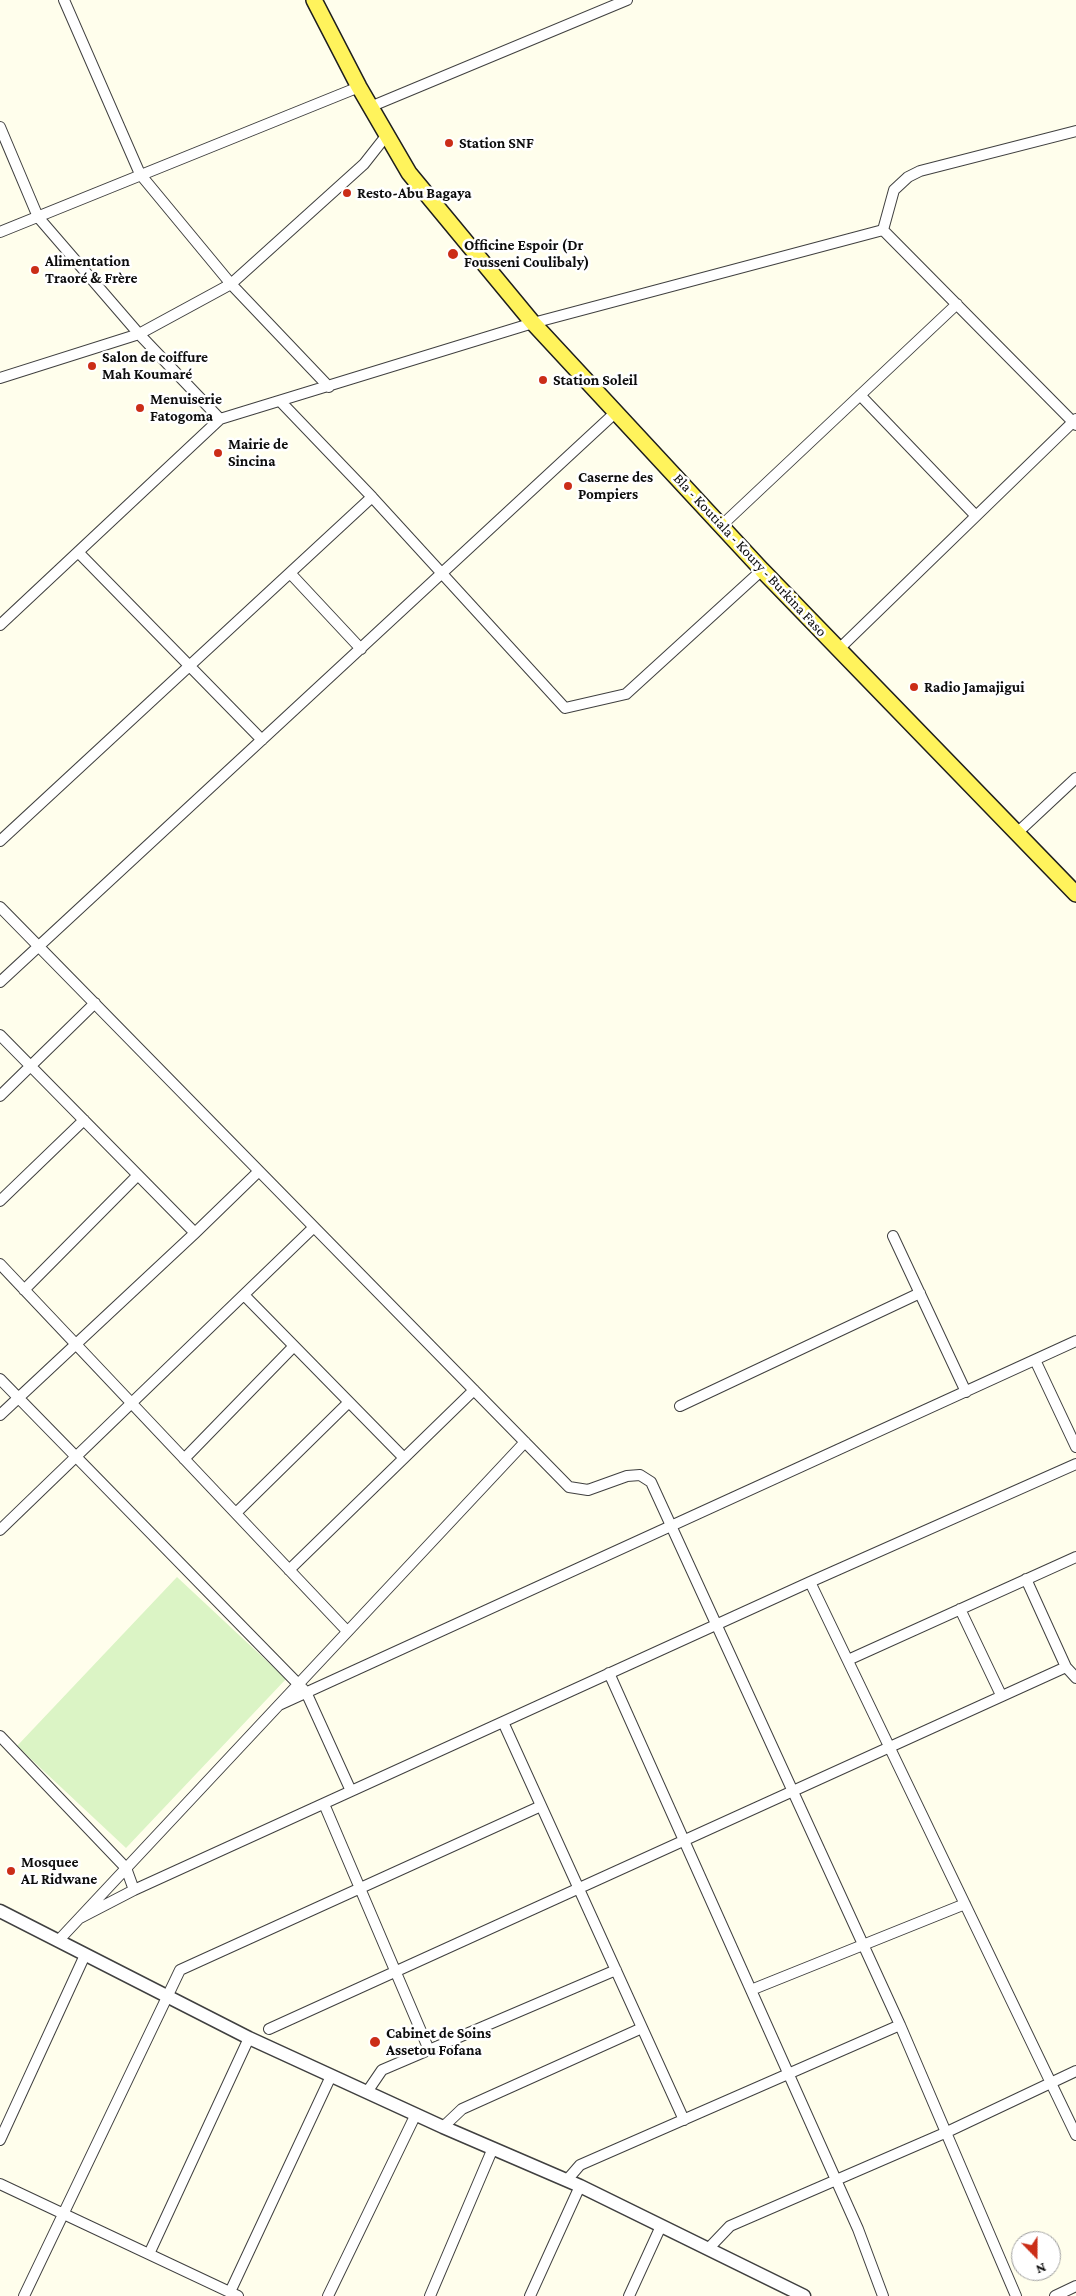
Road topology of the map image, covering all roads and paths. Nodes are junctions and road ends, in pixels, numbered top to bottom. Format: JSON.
{"nodes":[{"id":1,"x":64,"y":0,"type":"edge"},
{"id":2,"x":314,"y":0,"type":"edge"},
{"id":3,"x":627,"y":0,"type":"edge"},
{"id":4,"x":358,"y":87,"type":"junction"},
{"id":5,"x":370,"y":107,"type":"junction"},
{"id":6,"x":0,"y":127,"type":"edge"},
{"id":7,"x":1076,"y":131,"type":"edge"},
{"id":8,"x":386,"y":136,"type":"junction"},
{"id":9,"x":140,"y":174,"type":"junction"},
{"id":10,"x":38,"y":217,"type":"junction"},
{"id":11,"x":883,"y":230,"type":"junction"},
{"id":12,"x":0,"y":232,"type":"edge"},
{"id":13,"x":230,"y":284,"type":"junction"},
{"id":14,"x":956,"y":304,"type":"junction"},
{"id":15,"x":533,"y":323,"type":"junction"},
{"id":16,"x":139,"y":334,"type":"junction"},
{"id":17,"x":0,"y":378,"type":"edge"},
{"id":18,"x":329,"y":386,"type":"junction"},
{"id":19,"x":860,"y":395,"type":"junction"},
{"id":20,"x":280,"y":401,"type":"junction"},
{"id":21,"x":616,"y":412,"type":"junction"},
{"id":22,"x":220,"y":419,"type":"junction"},
{"id":23,"x":1075,"y":422,"type":"edge"},
{"id":24,"x":372,"y":497,"type":"junction"},
{"id":25,"x":976,"y":516,"type":"junction"},
{"id":26,"x":720,"y":526,"type":"junction"},
{"id":27,"x":78,"y":552,"type":"junction"},
{"id":28,"x":762,"y":570,"type":"junction"},
{"id":29,"x":290,"y":573,"type":"junction"},
{"id":30,"x":442,"y":573,"type":"junction"},
{"id":31,"x":0,"y":625,"type":"edge"},
{"id":32,"x":361,"y":649,"type":"junction"},
{"id":33,"x":839,"y":649,"type":"junction"},
{"id":34,"x":189,"y":666,"type":"junction"},
{"id":35,"x":262,"y":740,"type":"junction"},
{"id":36,"x":1076,"y":778,"type":"edge"},
{"id":37,"x":1017,"y":833,"type":"junction"},
{"id":38,"x":0,"y":841,"type":"edge"},
{"id":39,"x":1076,"y":894,"type":"edge"},
{"id":40,"x":0,"y":907,"type":"edge"},
{"id":41,"x":38,"y":946,"type":"junction"},
{"id":42,"x":0,"y":982,"type":"edge"},
{"id":43,"x":95,"y":1003,"type":"junction"},
{"id":44,"x":0,"y":1035,"type":"edge"},
{"id":45,"x":30,"y":1067,"type":"junction"},
{"id":46,"x":0,"y":1096,"type":"edge"},
{"id":47,"x":84,"y":1120,"type":"junction"},
{"id":48,"x":259,"y":1171,"type":"junction"},
{"id":49,"x":138,"y":1175,"type":"junction"},
{"id":50,"x":0,"y":1202,"type":"edge"},
{"id":51,"x":314,"y":1227,"type":"junction"},
{"id":52,"x":195,"y":1234,"type":"junction"},
{"id":53,"x":893,"y":1236,"type":"dead end"},
{"id":54,"x":0,"y":1264,"type":"edge"},
{"id":55,"x":24,"y":1290,"type":"junction"},
{"id":56,"x":920,"y":1293,"type":"junction"},
{"id":57,"x":244,"y":1295,"type":"junction"},
{"id":58,"x":1076,"y":1341,"type":"edge"},
{"id":59,"x":75,"y":1343,"type":"junction"},
{"id":60,"x":294,"y":1346,"type":"junction"},
{"id":61,"x":1035,"y":1360,"type":"junction"},
{"id":62,"x":0,"y":1379,"type":"edge"},
{"id":63,"x":474,"y":1390,"type":"junction"},
{"id":64,"x":966,"y":1392,"type":"junction"},
{"id":65,"x":18,"y":1398,"type":"junction"},
{"id":66,"x":349,"y":1402,"type":"junction"},
{"id":67,"x":132,"y":1403,"type":"junction"},
{"id":68,"x":680,"y":1406,"type":"dead end"},
{"id":69,"x":0,"y":1415,"type":"edge"},
{"id":70,"x":525,"y":1442,"type":"junction"},
{"id":71,"x":1076,"y":1447,"type":"edge"},
{"id":72,"x":76,"y":1457,"type":"junction"},
{"id":73,"x":404,"y":1458,"type":"junction"},
{"id":74,"x":184,"y":1459,"type":"junction"},
{"id":75,"x":1076,"y":1464,"type":"edge"},
{"id":76,"x":236,"y":1513,"type":"junction"},
{"id":77,"x":672,"y":1526,"type":"junction"},
{"id":78,"x":0,"y":1530,"type":"edge"},
{"id":79,"x":1076,"y":1557,"type":"edge"},
{"id":80,"x":289,"y":1570,"type":"junction"},
{"id":81,"x":1026,"y":1579,"type":"junction"},
{"id":82,"x":810,"y":1582,"type":"junction"},
{"id":83,"x":960,"y":1609,"type":"junction"},
{"id":84,"x":718,"y":1624,"type":"junction"},
{"id":85,"x":347,"y":1631,"type":"junction"},
{"id":86,"x":848,"y":1660,"type":"junction"},
{"id":87,"x":1066,"y":1667,"type":"junction"},
{"id":88,"x":610,"y":1673,"type":"junction"},
{"id":89,"x":1076,"y":1678,"type":"edge"},
{"id":90,"x":299,"y":1684,"type":"junction"},
{"id":91,"x":306,"y":1692,"type":"junction"},
{"id":92,"x":1001,"y":1695,"type":"junction"},
{"id":93,"x":279,"y":1705,"type":"junction"},
{"id":94,"x":503,"y":1722,"type":"junction"},
{"id":95,"x":0,"y":1736,"type":"edge"},
{"id":96,"x":889,"y":1746,"type":"junction"},
{"id":97,"x":350,"y":1791,"type":"junction"},
{"id":98,"x":792,"y":1793,"type":"junction"},
{"id":99,"x":324,"y":1804,"type":"junction"},
{"id":100,"x":541,"y":1806,"type":"junction"},
{"id":101,"x":684,"y":1840,"type":"junction"},
{"id":102,"x":126,"y":1868,"type":"junction"},
{"id":103,"x":360,"y":1888,"type":"junction"},
{"id":104,"x":578,"y":1888,"type":"junction"},
{"id":105,"x":134,"y":1890,"type":"junction"},
{"id":106,"x":965,"y":1904,"type":"junction"},
{"id":107,"x":0,"y":1913,"type":"edge"},
{"id":108,"x":80,"y":1918,"type":"junction"},
{"id":109,"x":58,"y":1941,"type":"junction"},
{"id":110,"x":864,"y":1946,"type":"junction"},
{"id":111,"x":85,"y":1955,"type":"junction"},
{"id":112,"x":616,"y":1970,"type":"junction"},
{"id":113,"x":395,"y":1971,"type":"junction"},
{"id":114,"x":751,"y":1990,"type":"junction"},
{"id":115,"x":168,"y":1996,"type":"junction"},
{"id":116,"x":900,"y":2025,"type":"junction"},
{"id":117,"x":642,"y":2028,"type":"junction"},
{"id":118,"x":269,"y":2029,"type":"dead end"},
{"id":119,"x":249,"y":2038,"type":"junction"},
{"id":120,"x":429,"y":2050,"type":"junction"},
{"id":121,"x":1076,"y":2071,"type":"edge"},
{"id":122,"x":788,"y":2074,"type":"junction"},
{"id":123,"x":331,"y":2076,"type":"junction"},
{"id":124,"x":1051,"y":2082,"type":"junction"},
{"id":125,"x":368,"y":2092,"type":"junction"},
{"id":126,"x":416,"y":2114,"type":"junction"},
{"id":127,"x":684,"y":2120,"type":"junction"},
{"id":128,"x":443,"y":2127,"type":"junction"},
{"id":129,"x":947,"y":2132,"type":"junction"},
{"id":130,"x":1076,"y":2135,"type":"edge"},
{"id":131,"x":0,"y":2140,"type":"edge"},
{"id":132,"x":493,"y":2148,"type":"junction"},
{"id":133,"x":835,"y":2179,"type":"junction"},
{"id":134,"x":567,"y":2180,"type":"junction"},
{"id":135,"x":0,"y":2184,"type":"edge"},
{"id":136,"x":580,"y":2186,"type":"junction"},
{"id":137,"x":63,"y":2214,"type":"junction"},
{"id":138,"x":661,"y":2226,"type":"junction"},
{"id":139,"x":708,"y":2249,"type":"junction"},
{"id":140,"x":149,"y":2254,"type":"junction"},
{"id":141,"x":1076,"y":2286,"type":"edge"},
{"id":142,"x":234,"y":2294,"type":"edge"},
{"id":143,"x":24,"y":2296,"type":"edge"},
{"id":144,"x":328,"y":2296,"type":"edge"},
{"id":145,"x":430,"y":2296,"type":"edge"},
{"id":146,"x":530,"y":2296,"type":"edge"},
{"id":147,"x":629,"y":2296,"type":"edge"},
{"id":148,"x":804,"y":2296,"type":"edge"},
{"id":149,"x":883,"y":2296,"type":"edge"},
{"id":150,"x":1016,"y":2296,"type":"edge"},
{"id":151,"x":1055,"y":2296,"type":"edge"}],
"edges":[{"from":1,"to":9,"type":"street"},
{"from":2,"to":4,"type":"main road","name":"Bla - Koutiala - Koury - Burkina Faso"},
{"from":3,"to":5,"type":"street"},
{"from":4,"to":5,"type":"main road","name":"Bla - Koutiala - Koury - Burkina Faso"},
{"from":4,"to":9,"type":"street"},
{"from":5,"to":8,"type":"main road","name":"Bla - Koutiala - Koury - Burkina Faso"},
{"from":6,"to":10,"type":"street"},
{"from":7,"to":11,"type":"street"},
{"from":8,"to":13,"type":"street"},
{"from":8,"to":15,"type":"main road","name":"Bla - Koutiala - Koury - Burkina Faso"},
{"from":9,"to":10,"type":"street"},
{"from":9,"to":13,"type":"street"},
{"from":10,"to":12,"type":"street"},
{"from":10,"to":16,"type":"street"},
{"from":11,"to":14,"type":"street"},
{"from":11,"to":15,"type":"street"},
{"from":13,"to":16,"type":"street"},
{"from":13,"to":18,"type":"street"},
{"from":14,"to":19,"type":"street"},
{"from":14,"to":23,"type":"street"},
{"from":15,"to":18,"type":"street"},
{"from":15,"to":21,"type":"main road","name":"Bla - Koutiala - Koury - Burkina Faso"},
{"from":16,"to":17,"type":"street"},
{"from":16,"to":22,"type":"street"},
{"from":18,"to":20,"type":"street"},
{"from":19,"to":25,"type":"street"},
{"from":19,"to":26,"type":"street"},
{"from":20,"to":22,"type":"street"},
{"from":20,"to":24,"type":"street"},
{"from":21,"to":26,"type":"main road","name":"Bla - Koutiala - Koury - Burkina Faso"},
{"from":21,"to":30,"type":"street"},
{"from":22,"to":27,"type":"street"},
{"from":23,"to":25,"type":"street"},
{"from":24,"to":29,"type":"street"},
{"from":24,"to":30,"type":"street"},
{"from":25,"to":33,"type":"street"},
{"from":26,"to":28,"type":"main road","name":"Bla - Koutiala - Koury - Burkina Faso"},
{"from":27,"to":31,"type":"street"},
{"from":27,"to":34,"type":"street"},
{"from":28,"to":30,"type":"street"},
{"from":28,"to":33,"type":"main road","name":"Bla - Koutiala - Koury - Burkina Faso"},
{"from":29,"to":32,"type":"street"},
{"from":29,"to":34,"type":"street"},
{"from":30,"to":32,"type":"street"},
{"from":32,"to":35,"type":"street"},
{"from":33,"to":37,"type":"main road","name":"Bla - Koutiala - Koury - Burkina Faso"},
{"from":34,"to":35,"type":"street"},
{"from":34,"to":38,"type":"street"},
{"from":35,"to":41,"type":"street"},
{"from":36,"to":37,"type":"street"},
{"from":37,"to":39,"type":"main road","name":"Bla - Koutiala - Koury - Burkina Faso"},
{"from":40,"to":41,"type":"street"},
{"from":41,"to":42,"type":"street"},
{"from":41,"to":43,"type":"street"},
{"from":43,"to":45,"type":"street"},
{"from":43,"to":48,"type":"street"},
{"from":44,"to":45,"type":"street"},
{"from":45,"to":46,"type":"street"},
{"from":45,"to":47,"type":"street"},
{"from":47,"to":49,"type":"street"},
{"from":47,"to":50,"type":"street"},
{"from":48,"to":51,"type":"street"},
{"from":48,"to":52,"type":"street"},
{"from":49,"to":52,"type":"street"},
{"from":49,"to":55,"type":"street"},
{"from":51,"to":57,"type":"street"},
{"from":51,"to":63,"type":"street"},
{"from":52,"to":59,"type":"street"},
{"from":53,"to":56,"type":"street"},
{"from":54,"to":55,"type":"street"},
{"from":55,"to":59,"type":"street"},
{"from":56,"to":64,"type":"street"},
{"from":56,"to":68,"type":"street"},
{"from":57,"to":60,"type":"street"},
{"from":57,"to":67,"type":"street"},
{"from":58,"to":61,"type":"street"},
{"from":59,"to":65,"type":"street"},
{"from":59,"to":67,"type":"street"},
{"from":60,"to":66,"type":"street"},
{"from":60,"to":74,"type":"street"},
{"from":61,"to":64,"type":"street"},
{"from":61,"to":71,"type":"street"},
{"from":62,"to":65,"type":"street"},
{"from":63,"to":70,"type":"street"},
{"from":63,"to":73,"type":"street"},
{"from":64,"to":77,"type":"street"},
{"from":65,"to":69,"type":"street"},
{"from":65,"to":72,"type":"street"},
{"from":66,"to":73,"type":"street"},
{"from":66,"to":76,"type":"street"},
{"from":67,"to":72,"type":"street"},
{"from":67,"to":74,"type":"street"},
{"from":70,"to":77,"type":"street"},
{"from":70,"to":85,"type":"street"},
{"from":72,"to":78,"type":"street"},
{"from":72,"to":90,"type":"street"},
{"from":73,"to":80,"type":"street"},
{"from":74,"to":76,"type":"street"},
{"from":75,"to":82,"type":"street"},
{"from":76,"to":80,"type":"street"},
{"from":77,"to":84,"type":"street"},
{"from":77,"to":91,"type":"street"},
{"from":79,"to":81,"type":"street"},
{"from":80,"to":85,"type":"street"},
{"from":81,"to":83,"type":"street"},
{"from":81,"to":87,"type":"street"},
{"from":82,"to":84,"type":"street"},
{"from":82,"to":86,"type":"street"},
{"from":83,"to":86,"type":"street"},
{"from":83,"to":92,"type":"street"},
{"from":84,"to":88,"type":"street"},
{"from":84,"to":98,"type":"street"},
{"from":85,"to":90,"type":"street"},
{"from":86,"to":96,"type":"street"},
{"from":87,"to":89,"type":"street"},
{"from":87,"to":92,"type":"street"},
{"from":88,"to":94,"type":"street"},
{"from":88,"to":101,"type":"street"},
{"from":90,"to":91,"type":"street"},
{"from":90,"to":93,"type":"street"},
{"from":91,"to":93,"type":"street"},
{"from":91,"to":97,"type":"street"},
{"from":92,"to":96,"type":"street"},
{"from":93,"to":102,"type":"street"},
{"from":94,"to":97,"type":"street"},
{"from":94,"to":100,"type":"street"},
{"from":95,"to":102,"type":"street"},
{"from":96,"to":98,"type":"street"},
{"from":96,"to":106,"type":"street"},
{"from":97,"to":99,"type":"street"},
{"from":98,"to":101,"type":"street"},
{"from":98,"to":110,"type":"street"},
{"from":99,"to":103,"type":"street"},
{"from":99,"to":105,"type":"street"},
{"from":100,"to":103,"type":"street"},
{"from":100,"to":104,"type":"street"},
{"from":101,"to":104,"type":"street"},
{"from":101,"to":114,"type":"street"},
{"from":102,"to":105,"type":"street"},
{"from":102,"to":108,"type":"street"},
{"from":103,"to":113,"type":"street"},
{"from":103,"to":115,"type":"street"},
{"from":104,"to":112,"type":"street"},
{"from":104,"to":113,"type":"street"},
{"from":105,"to":108,"type":"street"},
{"from":106,"to":110,"type":"street"},
{"from":106,"to":124,"type":"street"},
{"from":107,"to":109,"type":"street"},
{"from":108,"to":109,"type":"street"},
{"from":109,"to":111,"type":"street"},
{"from":110,"to":114,"type":"street"},
{"from":110,"to":116,"type":"street"},
{"from":111,"to":115,"type":"street"},
{"from":111,"to":131,"type":"street"},
{"from":112,"to":117,"type":"street"},
{"from":112,"to":120,"type":"street"},
{"from":113,"to":118,"type":"street"},
{"from":113,"to":120,"type":"street"},
{"from":114,"to":122,"type":"street"},
{"from":115,"to":119,"type":"street"},
{"from":115,"to":137,"type":"street"},
{"from":116,"to":122,"type":"street"},
{"from":116,"to":129,"type":"street"},
{"from":117,"to":127,"type":"street"},
{"from":117,"to":128,"type":"street"},
{"from":119,"to":123,"type":"street"},
{"from":119,"to":140,"type":"street"},
{"from":120,"to":125,"type":"street"},
{"from":121,"to":124,"type":"street"},
{"from":122,"to":127,"type":"street"},
{"from":122,"to":133,"type":"street"},
{"from":123,"to":125,"type":"street"},
{"from":123,"to":142,"type":"street"},
{"from":124,"to":129,"type":"street"},
{"from":124,"to":130,"type":"street"},
{"from":125,"to":126,"type":"street"},
{"from":126,"to":128,"type":"street"},
{"from":126,"to":144,"type":"street"},
{"from":127,"to":134,"type":"street"},
{"from":128,"to":132,"type":"street"},
{"from":129,"to":133,"type":"street"},
{"from":129,"to":150,"type":"street"},
{"from":132,"to":134,"type":"street"},
{"from":132,"to":145,"type":"street"},
{"from":133,"to":139,"type":"street"},
{"from":133,"to":149,"type":"street"},
{"from":134,"to":136,"type":"street"},
{"from":135,"to":137,"type":"street"},
{"from":136,"to":138,"type":"street"},
{"from":136,"to":146,"type":"street"},
{"from":137,"to":140,"type":"street"},
{"from":137,"to":143,"type":"street"},
{"from":138,"to":139,"type":"street"},
{"from":138,"to":147,"type":"street"},
{"from":139,"to":148,"type":"street"},
{"from":140,"to":142,"type":"street"},
{"from":141,"to":151,"type":"street"}]}
